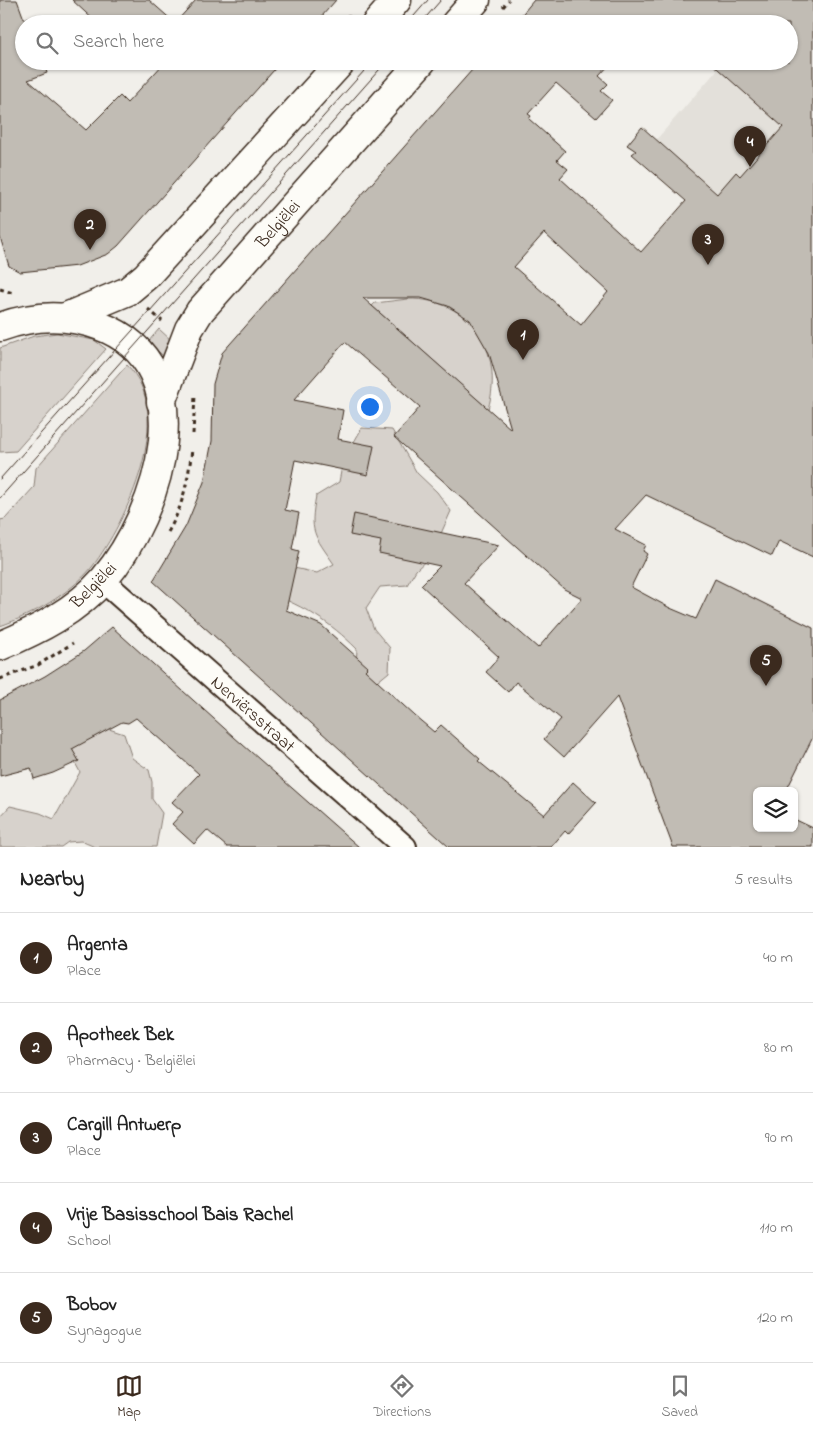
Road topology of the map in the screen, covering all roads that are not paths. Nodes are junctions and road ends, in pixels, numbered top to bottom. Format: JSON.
{"nodes":[{"id":1,"x":397,"y":0,"type":"edge"},
{"id":2,"x":476,"y":0,"type":"edge"},
{"id":3,"x":384,"y":15,"type":"edge"},
{"id":4,"x":463,"y":15,"type":"edge"},
{"id":5,"x":334,"y":70,"type":"edge"},
{"id":6,"x":414,"y":70,"type":"edge"},
{"id":7,"x":4,"y":305,"type":"edge"},
{"id":8,"x":66,"y":317,"type":"junction"},
{"id":9,"x":161,"y":402,"type":"junction"},
{"id":10,"x":102,"y":580,"type":"junction"},
{"id":11,"x":0,"y":646,"type":"edge"},
{"id":12,"x":405,"y":847,"type":"edge"}],
"edges":[{"from":1,"to":3,"type":"street"},
{"from":2,"to":4,"type":"street"},
{"from":5,"to":8,"type":"street","name":"Belgiëlei"},
{"from":6,"to":9,"type":"street","name":"Belgiëlei"},
{"from":7,"to":8,"type":"street","name":"Belgiëlei"},
{"from":8,"to":9,"type":"street","name":"Belgiëlei"},
{"from":9,"to":10,"type":"street","name":"Belgiëlei"},
{"from":10,"to":11,"type":"street","name":"Belgiëlei"},
{"from":10,"to":12,"type":"street","name":"Nerviërsstraat"}]}
